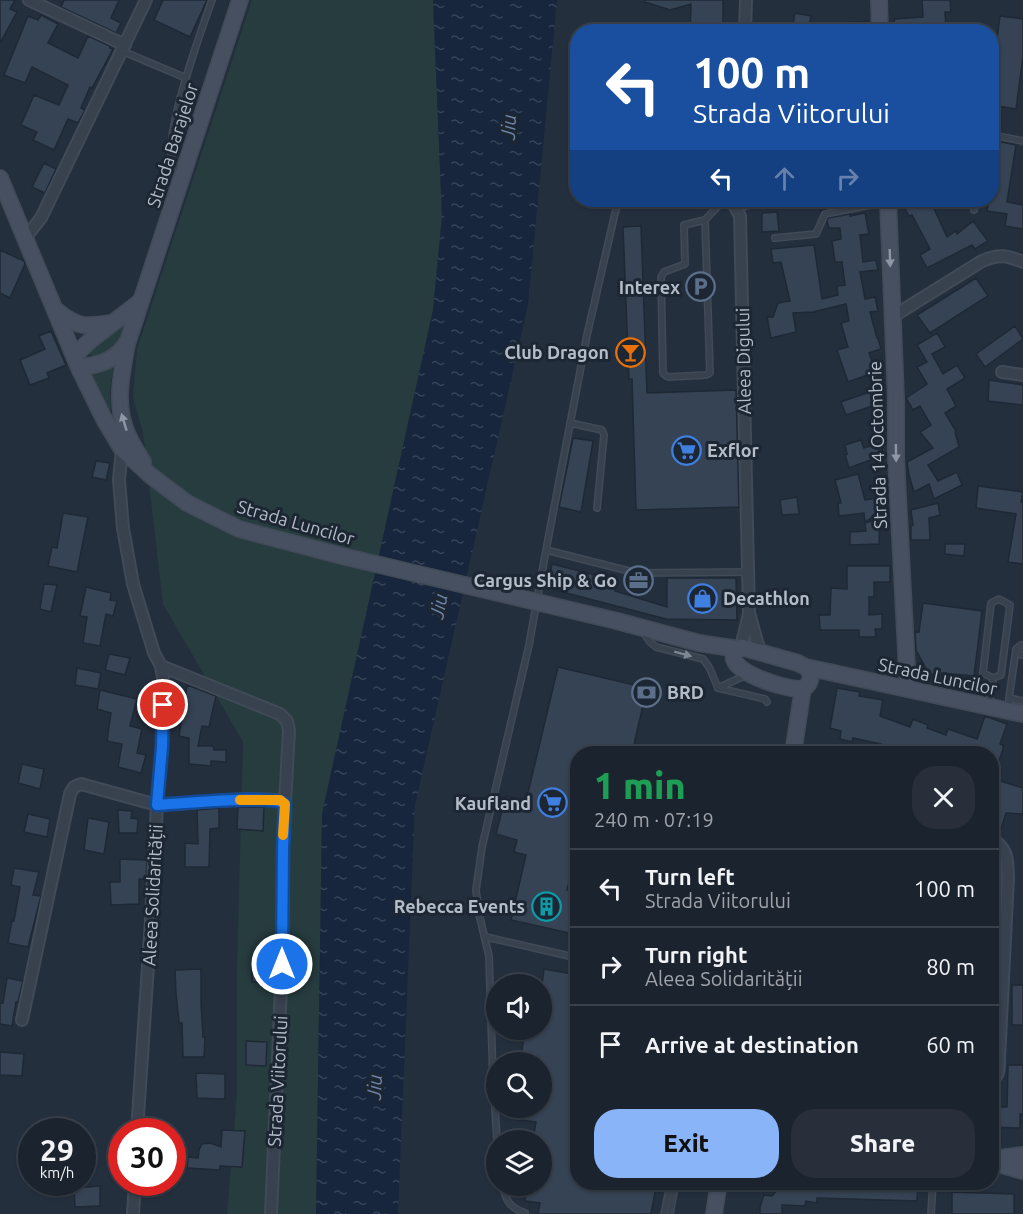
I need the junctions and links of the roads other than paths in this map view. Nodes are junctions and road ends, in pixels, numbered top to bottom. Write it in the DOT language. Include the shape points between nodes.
graph roads {
  1 [pos="29,0"];
  2 [pos="146,0"];
  3 [pos="212,0"];
  4 [pos="240,0"];
  5 [pos="746,0"];
  6 [pos="879,0"];
  7 [pos="50,5"];
  8 [pos="745,24"];
  9 [pos="880,24"];
  10 [pos="123,48"];
  11 [pos="186,78"];
  12 [pos="999,136"];
  13 [pos="1023,141"];
  14 [pos="184,170"];
  15 [pos="0,178"];
  16 [pos="617,207"];
  17 [pos="721,207"];
  18 [pos="734,207"];
  19 [pos="747,207"];
  20 [pos="856,207"];
  21 [pos="888,207"];
  22 [pos="974,207"];
  23 [pos="974,210"];
  24 [pos="740,216"];
  25 [pos="705,220"];
  26 [pos="26,237"];
  27 [pos="775,238"];
  28 [pos="1023,262"];
  29 [pos="140,302"];
  30 [pos="54,309"];
  31 [pos="892,317"];
  32 [pos="112,323"];
  33 [pos="128,341"];
  34 [pos="77,362"];
  35 [pos="1002,372"];
  36 [pos="1023,375"];
  37 [pos="570,423"];
  38 [pos="122,449"];
  39 [pos="150,475"];
  40 [pos="597,508"];
  41 [pos="546,550"];
  42 [pos="747,572"];
  43 [pos="749,613"];
  44 [pos="639,627"];
  45 [pos="699,643"];
  46 [pos="1023,645"];
  47 [pos="740,648"];
  48 [pos="1016,649"];
  49 [pos="760,652"];
  50 [pos="1023,655"];
  51 [pos="161,666"];
  52 [pos="742,670"];
  53 [pos="807,678"];
  54 [pos="993,678"];
  55 [pos="779,685"];
  56 [pos="718,688"];
  57 [pos="908,689"];
  58 [pos="1023,701"];
  59 [pos="767,702"];
  60 [pos="989,706"];
  61 [pos="1014,708"];
  62 [pos="799,719"];
  63 [pos="794,746"];
  64 [pos="285,804"];
  65 [pos="157,805"];
  66 [pos="999,844"];
  67 [pos="486,937"];
  68 [pos="570,956"];
  69 [pos="999,962"];
  70 [pos="1004,962"];
  71 [pos="22,1020"];
  72 [pos="999,1054"];
  73 [pos="138,1118"];
  74 [pos="496,1130"];
  75 [pos="1023,1155"];
  76 [pos="999,1160"];
  77 [pos="999,1163"];
  78 [pos="1023,1171"];
  79 [pos="718,1190"];
  80 [pos="723,1190"];
  81 [pos="932,1190"];
  82 [pos="134,1196"];
  83 [pos="506,1196"];
  84 [pos="715,1209"];
  85 [pos="525,1213"];
  86 [pos="133,1214"];
  87 [pos="271,1214"];
  88 [pos="664,1214"];
  89 [pos="670,1214"];
  90 [pos="930,1214"];
  1 -- 7 [label="street"];
  2 -- 10 [label="street"];
  3 -- 11 [label="lane"];
  4 -- 14 [label="main road, Strada Barajelor"];
  5 -- 8 [label="street"];
  6 -- 9 [label="main road"];
  7 -- 10 [label="street"];
  10 -- 11 [label="lane"];
  10 -- 26 [label="street" via="41,218"];
  11 -- 14 [label="lane" via="170,159"];
  12 -- 13 [label="lane"];
  14 -- 29 [label="main road, Strada Barajelor"];
  15 -- 26 [label="main road, Strada Luncilor"];
  16 -- 37 [label="lane"];
  17 -- 25 [label="lane"];
  18 -- 24 [label="street, Aleea Digului"];
  19 -- 24 [label="street"];
  20 -- 27 [label="lane" via="825,214 816,234"];
  21 -- 31 [label="main road, Strada 14 Octombrie, one-way"];
  22 -- 23 [label="lane"];
  24 -- 42 [label="street, Aleea Digului"];
  25 -- 25 [label="lane" via="684,225 685,264 664,272 661,278 663,373 669,377 710,373"];
  26 -- 30 [label="main road, Strada Luncilor"];
  28 -- 31 [label="street" via="1010,256 992,256"];
  29 -- 32 [label="main road"];
  29 -- 33 [label="main road, Strada Barajelor"];
  30 -- 32 [label="main road" via="78,324"];
  30 -- 34 [label="main road, Strada Luncilor"];
  31 -- 57 [label="main road, Strada 14 Octombrie, one-way"];
  32 -- 34 [label="main road"];
  33 -- 34 [label="main road, Strada Barajelor" via="122,351 103,363"];
  39 -- 33 [label="main road, one-way" via="125,427 120,407"];
  34 -- 38 [label="main road, Strada Luncilor"];
  35 -- 36 [label="street"];
  37 -- 40 [label="lane" via="602,430 604,435"];
  37 -- 41 [label="lane"];
  38 -- 39 [label="main road, Strada Luncilor"];
  38 -- 51 [label="street, Aleea Solidarității" via="119,480 133,584"];
  39 -- 44 [label="main road, Strada Luncilor, bridge" via="186,503 239,529"];
  41 -- 42 [label="lane" via="637,573"];
  41 -- 67 [label="lane" via="529,645 479,864 476,890"];
  42 -- 43 [label="street, Aleea Digului"];
  43 -- 47 [label="street, Aleea Digului"];
  43 -- 49 [label="street, Aleea Digului"];
  44 -- 45 [label="main road, Strada Luncilor"];
  44 -- 56 [label="lane, one-way" via="656,647 703,659"];
  45 -- 47 [label="main road, Strada Luncilor"];
  45 -- 52 [label="main road, Strada Luncilor"];
  46 -- 48 [label="lane"];
  47 -- 49 [label="main road, Strada Luncilor"];
  47 -- 52 [label="main road" via="734,656"];
  48 -- 50 [label="lane"];
  48 -- 61 [label="lane"];
  49 -- 53 [label="main road, Strada Luncilor" via="798,663"];
  51 -- 64 [label="street, Strada Viitorului" via="280,714 287,721"];
  51 -- 65 [label="street, Aleea Solidarității" via="164,684"];
  52 -- 55 [label="main road, Strada Luncilor"];
  52 -- 56 [label="lane"];
  53 -- 55 [label="main road, Strada Luncilor" via="791,688"];
  53 -- 57 [label="main road, Strada Luncilor" via="844,676"];
  53 -- 62 [label="main road"];
  54 -- 54 [label="lane" via="1000,675 1010,605 999,599 991,603 983,673"];
  54 -- 60 [label="lane"];
  55 -- 62 [label="main road" via="789,695"];
  56 -- 59 [label="lane"];
  57 -- 60 [label="main road, Strada Luncilor"];
  58 -- 61 [label="lane"];
  60 -- 61 [label="main road, Strada Luncilor"];
  62 -- 63 [label="main road"];
  64 -- 65 [label="street" via="280,800 247,799"];
  64 -- 87 [label="street, Strada Viitorului"];
  65 -- 71 [label="street" via="81,784 74,787"];
  65 -- 73 [label="street, Aleea Solidarității"];
  66 -- 70 [label="street" via="1007,859 1008,878"];
  67 -- 68 [label="lane"];
  67 -- 74 [label="lane"];
  69 -- 70 [label="lane"];
  70 -- 72 [label="street"];
  75 -- 76 [label="main road"];
  77 -- 78 [label="main road"];
  79 -- 84 [label="main road"];
  80 -- 84 [label="main road"];
  81 -- 90 [label="lane"];
  82 -- 86 [label="street"];
  83 -- 85 [label="lane" via="513,1208"];
  88 -- 89 [label="lane" via="672,1191"];
}
